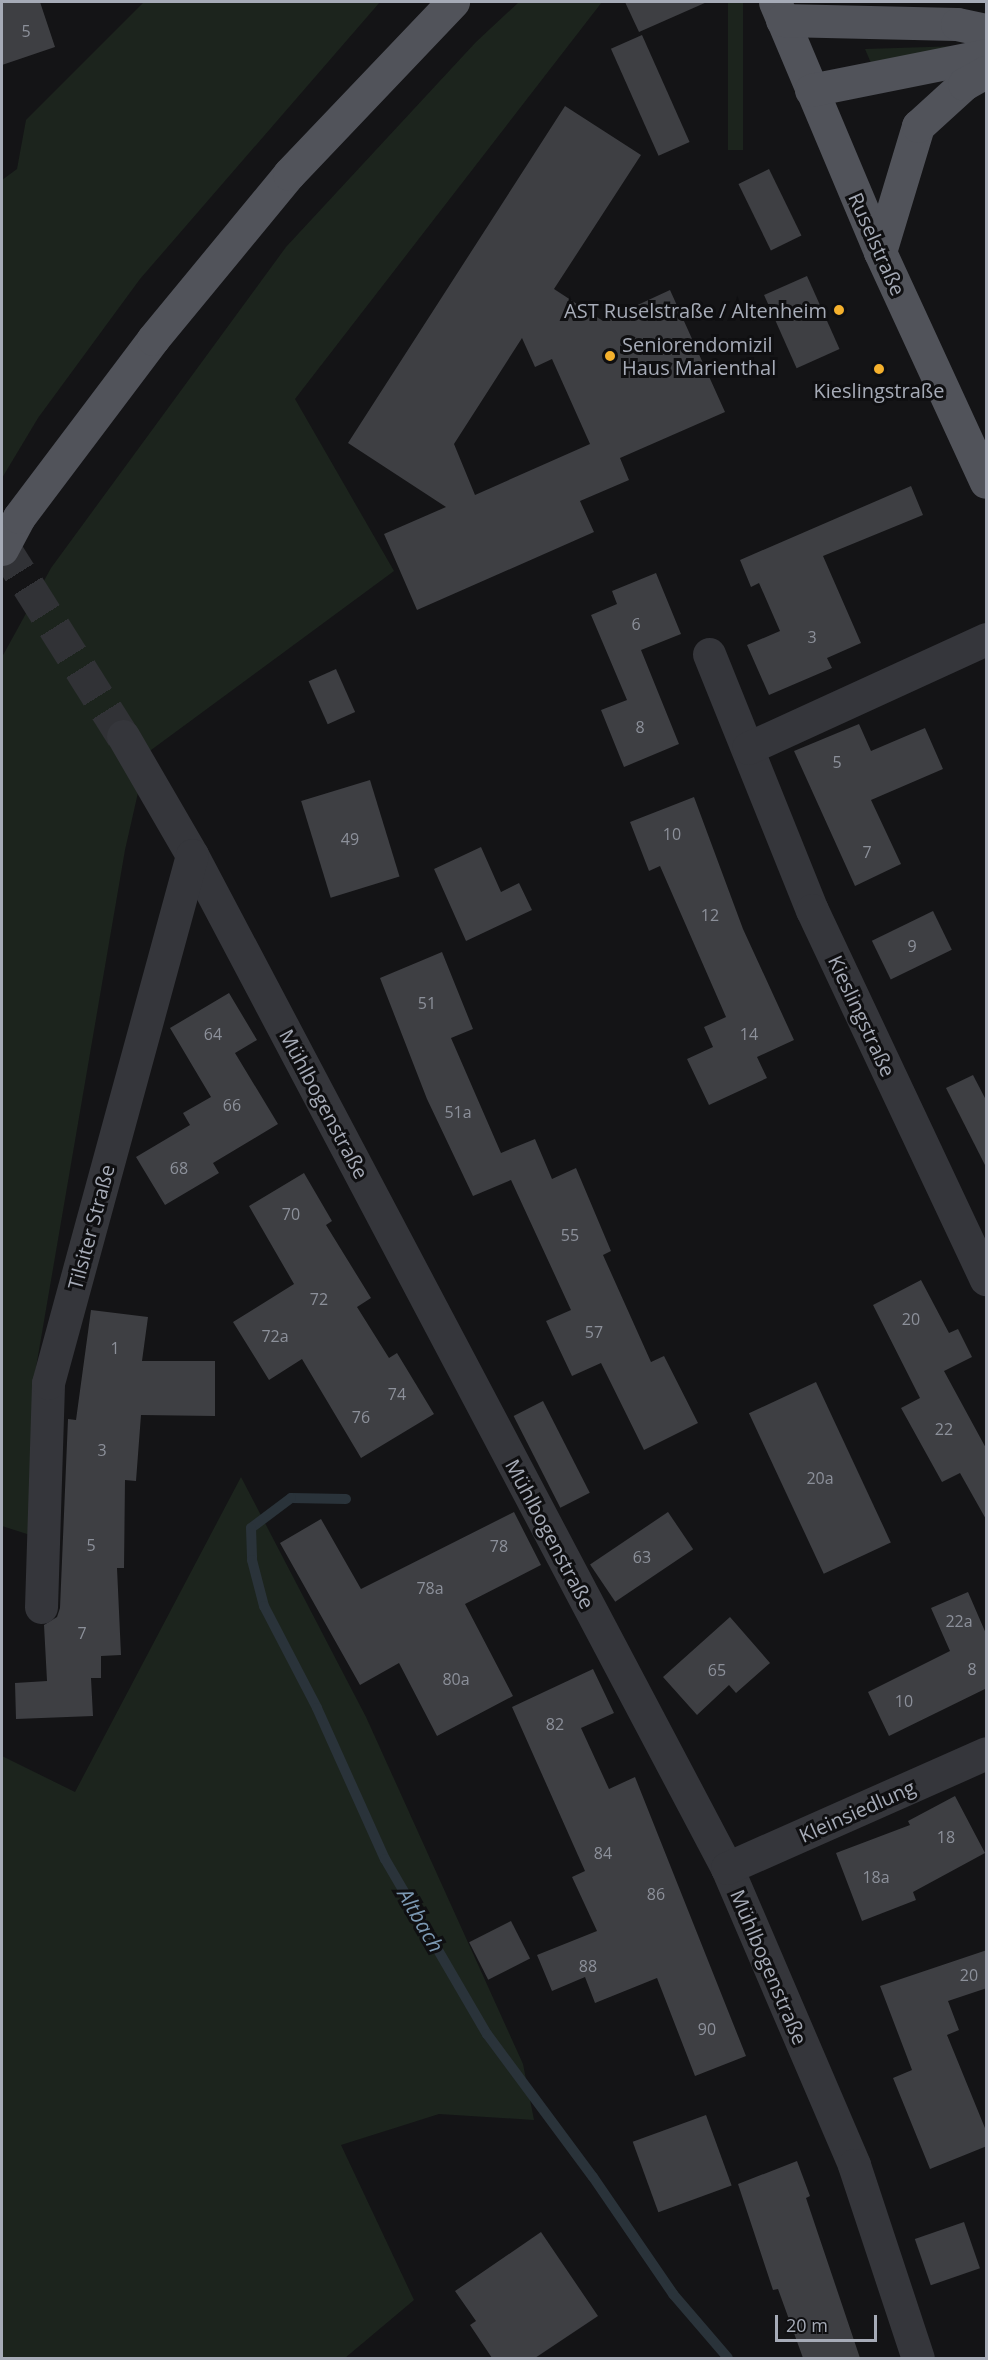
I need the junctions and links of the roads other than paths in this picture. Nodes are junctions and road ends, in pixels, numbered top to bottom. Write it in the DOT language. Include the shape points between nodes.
graph roads {
  1 [pos="453,2"];
  2 [pos="778,11"];
  3 [pos="987,30"];
  4 [pos="987,55"];
  5 [pos="987,72"];
  6 [pos="811,90"];
  7 [pos="880,252"];
  8 [pos="987,482"];
  9 [pos="2,549"];
  10 [pos="987,639"];
  11 [pos="709,654"];
  12 [pos="123,736"];
  13 [pos="748,748"];
  14 [pos="192,855"];
  15 [pos="987,1279"];
  16 [pos="41,1607"];
  17 [pos="987,1754"];
  18 [pos="727,1868"];
  19 [pos="918,2358"];
  1 -- 9 [label="main road" via="289,174 198,284 19,517"];
  2 -- 3 [label="main road" via="957,24"];
  2 -- 6 [label="main road, Ruselstraße"];
  4 -- 6 [label="main road"];
  5 -- 7 [label="main road" via="964,84 918,126"];
  6 -- 7 [label="main road, Ruselstraße"];
  7 -- 8 [label="main road, Ruselstraße"];
  10 -- 13 [label="street"];
  11 -- 13 [label="street, Kieslingstraße"];
  12 -- 14 [label="street, Mühlbogenstraße"];
  13 -- 15 [label="street, Kieslingstraße" via="812,910"];
  14 -- 16 [label="street, Tilsiter Straße" via="48,1383"];
  14 -- 18 [label="street, Mühlbogenstraße"];
  17 -- 18 [label="street, Kleinsiedlung"];
  18 -- 19 [label="street, Mühlbogenstraße" via="854,2165"];
}
